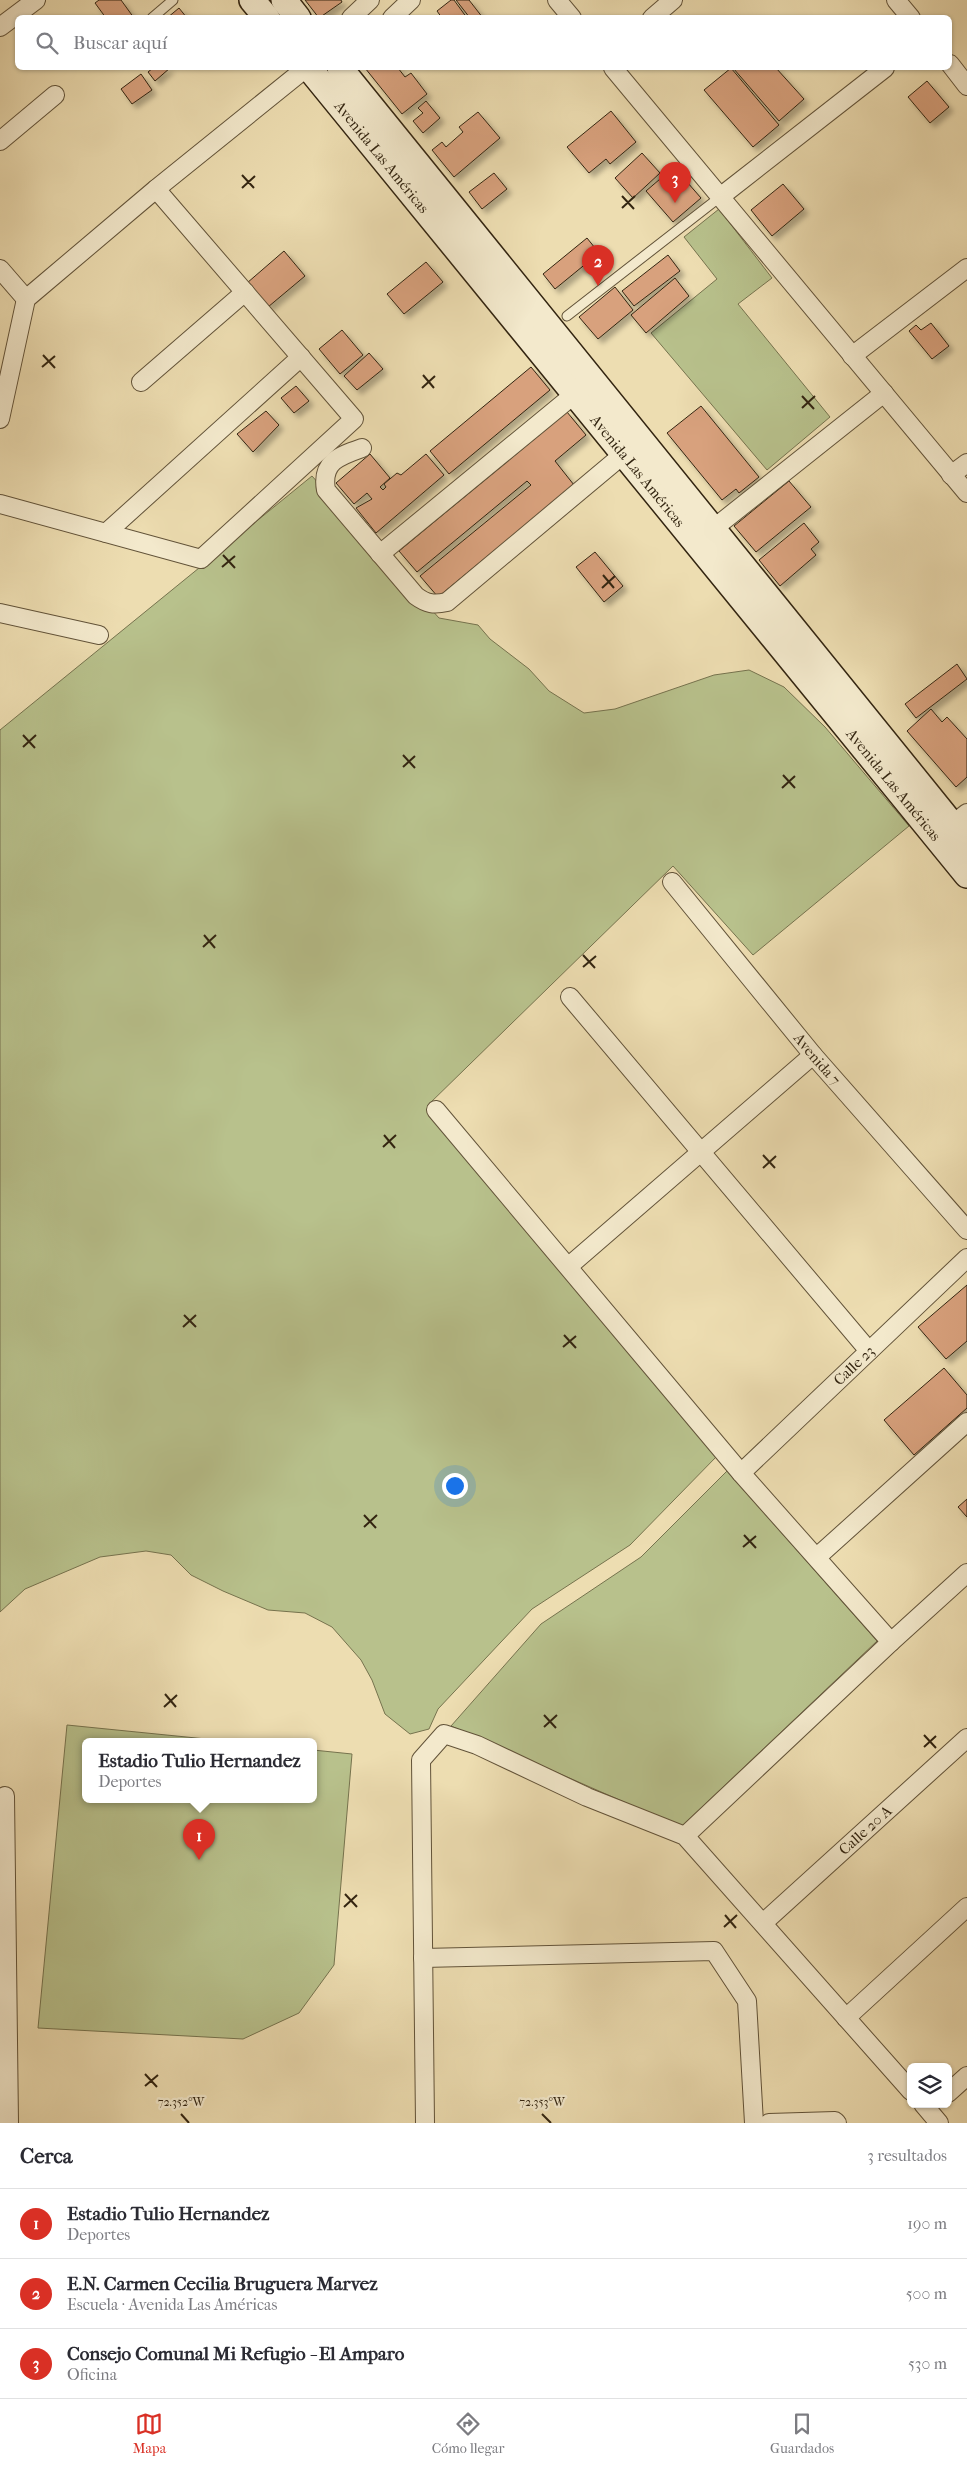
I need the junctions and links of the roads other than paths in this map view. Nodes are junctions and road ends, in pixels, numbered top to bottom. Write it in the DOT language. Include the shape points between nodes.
graph roads {
  1 [pos="36,0"];
  2 [pos="173,0"];
  3 [pos="252,0"];
  4 [pos="284,0"];
  5 [pos="370,0"];
  6 [pos="411,0"];
  7 [pos="557,0"];
  8 [pos="673,0"];
  9 [pos="896,0"];
  10 [pos="16,15"];
  11 [pos="156,15"];
  12 [pos="264,15"];
  13 [pos="296,15"];
  14 [pos="354,15"];
  15 [pos="395,15"];
  16 [pos="570,15"];
  17 [pos="656,15"];
  18 [pos="908,15"];
  19 [pos="15,16"];
  20 [pos="0,27"];
  21 [pos="952,67"];
  22 [pos="305,70"];
  23 [pos="309,70"];
  24 [pos="342,70"];
  25 [pos="615,70"];
  26 [pos="882,70"];
  27 [pos="967,86"];
  28 [pos="55,94"];
  29 [pos="0,141"];
  30 [pos="156,189"];
  31 [pos="720,198"];
  32 [pos="0,268"];
  33 [pos="967,268"];
  34 [pos="245,292"];
  35 [pos="26,299"];
  36 [pos="567,316"];
  37 [pos="852,356"];
  38 [pos="301,357"];
  39 [pos="141,382"];
  40 [pos="576,393"];
  41 [pos="884,393"];
  42 [pos="0,419"];
  43 [pos="362,448"];
  44 [pos="625,453"];
  45 [pos="967,463"];
  46 [pos="951,474"];
  47 [pos="967,493"];
  48 [pos="0,504"];
  49 [pos="713,529"];
  50 [pos="106,533"];
  51 [pos="380,554"];
  52 [pos="0,614"];
  53 [pos="99,635"];
  54 [pos="955,829"];
  55 [pos="967,875"];
  56 [pos="672,882"];
  57 [pos="570,997"];
  58 [pos="813,1055"];
  59 [pos="436,1110"];
  60 [pos="700,1153"];
  61 [pos="965,1224"];
  62 [pos="967,1258"];
  63 [pos="569,1266"];
  64 [pos="869,1351"];
  65 [pos="967,1422"];
  66 [pos="741,1473"];
  67 [pos="817,1557"];
  68 [pos="967,1573"];
  69 [pos="891,1642"];
  70 [pos="967,1738"];
  71 [pos="5,1796"];
  72 [pos="685,1836"];
  73 [pos="967,1907"];
  74 [pos="763,1923"];
  75 [pos="423,1958"];
  76 [pos="846,2018"];
  77 [pos="967,2076"];
  78 [pos="907,2087"];
  79 [pos="952,2089"];
  80 [pos="9,2123"];
  81 [pos="426,2123"];
  82 [pos="754,2123"];
  83 [pos="769,2123"];
  84 [pos="837,2123"];
  1 -- 10 [label="street"];
  2 -- 11 [label="lane"];
  3 -- 12 [label="main road"];
  4 -- 13 [label="main road"];
  5 -- 14 [label="street"];
  6 -- 15 [label="street"];
  7 -- 16 [label="street"];
  8 -- 17 [label="street"];
  9 -- 18 [label="street"];
  19 -- 20 [label="street"];
  21 -- 27 [label="street"];
  22 -- 30 [label="street"];
  23 -- 40 [label="main road, Avenida Las Américas"];
  24 -- 49 [label="main road, Avenida Las Américas"];
  25 -- 31 [label="street"];
  26 -- 31 [label="street"];
  28 -- 29 [label="street"];
  30 -- 34 [label="street"];
  30 -- 35 [label="street"];
  31 -- 36 [label="lane"];
  31 -- 37 [label="street"];
  32 -- 35 [label="street"];
  33 -- 37 [label="street"];
  34 -- 38 [label="street"];
  34 -- 39 [label="street"];
  35 -- 42 [label="street"];
  37 -- 41 [label="street"];
  38 -- 50 [label="street"];
  38 -- 50 [label="street" via="354,419 201,559"];
  40 -- 44 [label="main road, Avenida Las Américas"];
  40 -- 51 [label="street"];
  41 -- 46 [label="street"];
  41 -- 49 [label="street"];
  43 -- 51 [label="street" via="330,465 324,476 326,490"];
  44 -- 51 [label="street" via="447,602 427,604 416,596"];
  44 -- 54 [label="main road, Avenida Las Américas"];
  45 -- 46 [label="street"];
  46 -- 47 [label="street"];
  48 -- 50 [label="street"];
  49 -- 54 [label="main road, Avenida Las Américas"];
  52 -- 53 [label="street"];
  54 -- 55 [label="main road, Avenida Las Américas"];
  56 -- 58 [label="street, Avenida 7"];
  57 -- 60 [label="street"];
  58 -- 60 [label="street"];
  58 -- 61 [label="street, Avenida 7"];
  59 -- 63 [label="street"];
  60 -- 63 [label="street"];
  60 -- 64 [label="street"];
  62 -- 64 [label="street, Calle 23"];
  63 -- 66 [label="street"];
  64 -- 66 [label="street, Calle 23"];
  65 -- 67 [label="street"];
  66 -- 67 [label="street"];
  67 -- 69 [label="street"];
  68 -- 69 [label="street"];
  69 -- 72 [label="street"];
  70 -- 74 [label="street, Calle 20 A"];
  71 -- 80 [label="street"];
  72 -- 74 [label="street"];
  72 -- 75 [label="street" via="587,1797 477,1745 444,1734 421,1760"];
  73 -- 76 [label="street"];
  74 -- 76 [label="street"];
  75 -- 81 [label="street"];
  75 -- 82 [label="street" via="714,1951 747,2002"];
  76 -- 78 [label="street"];
  77 -- 79 [label="street"];
  83 -- 84 [label="street"];
}
